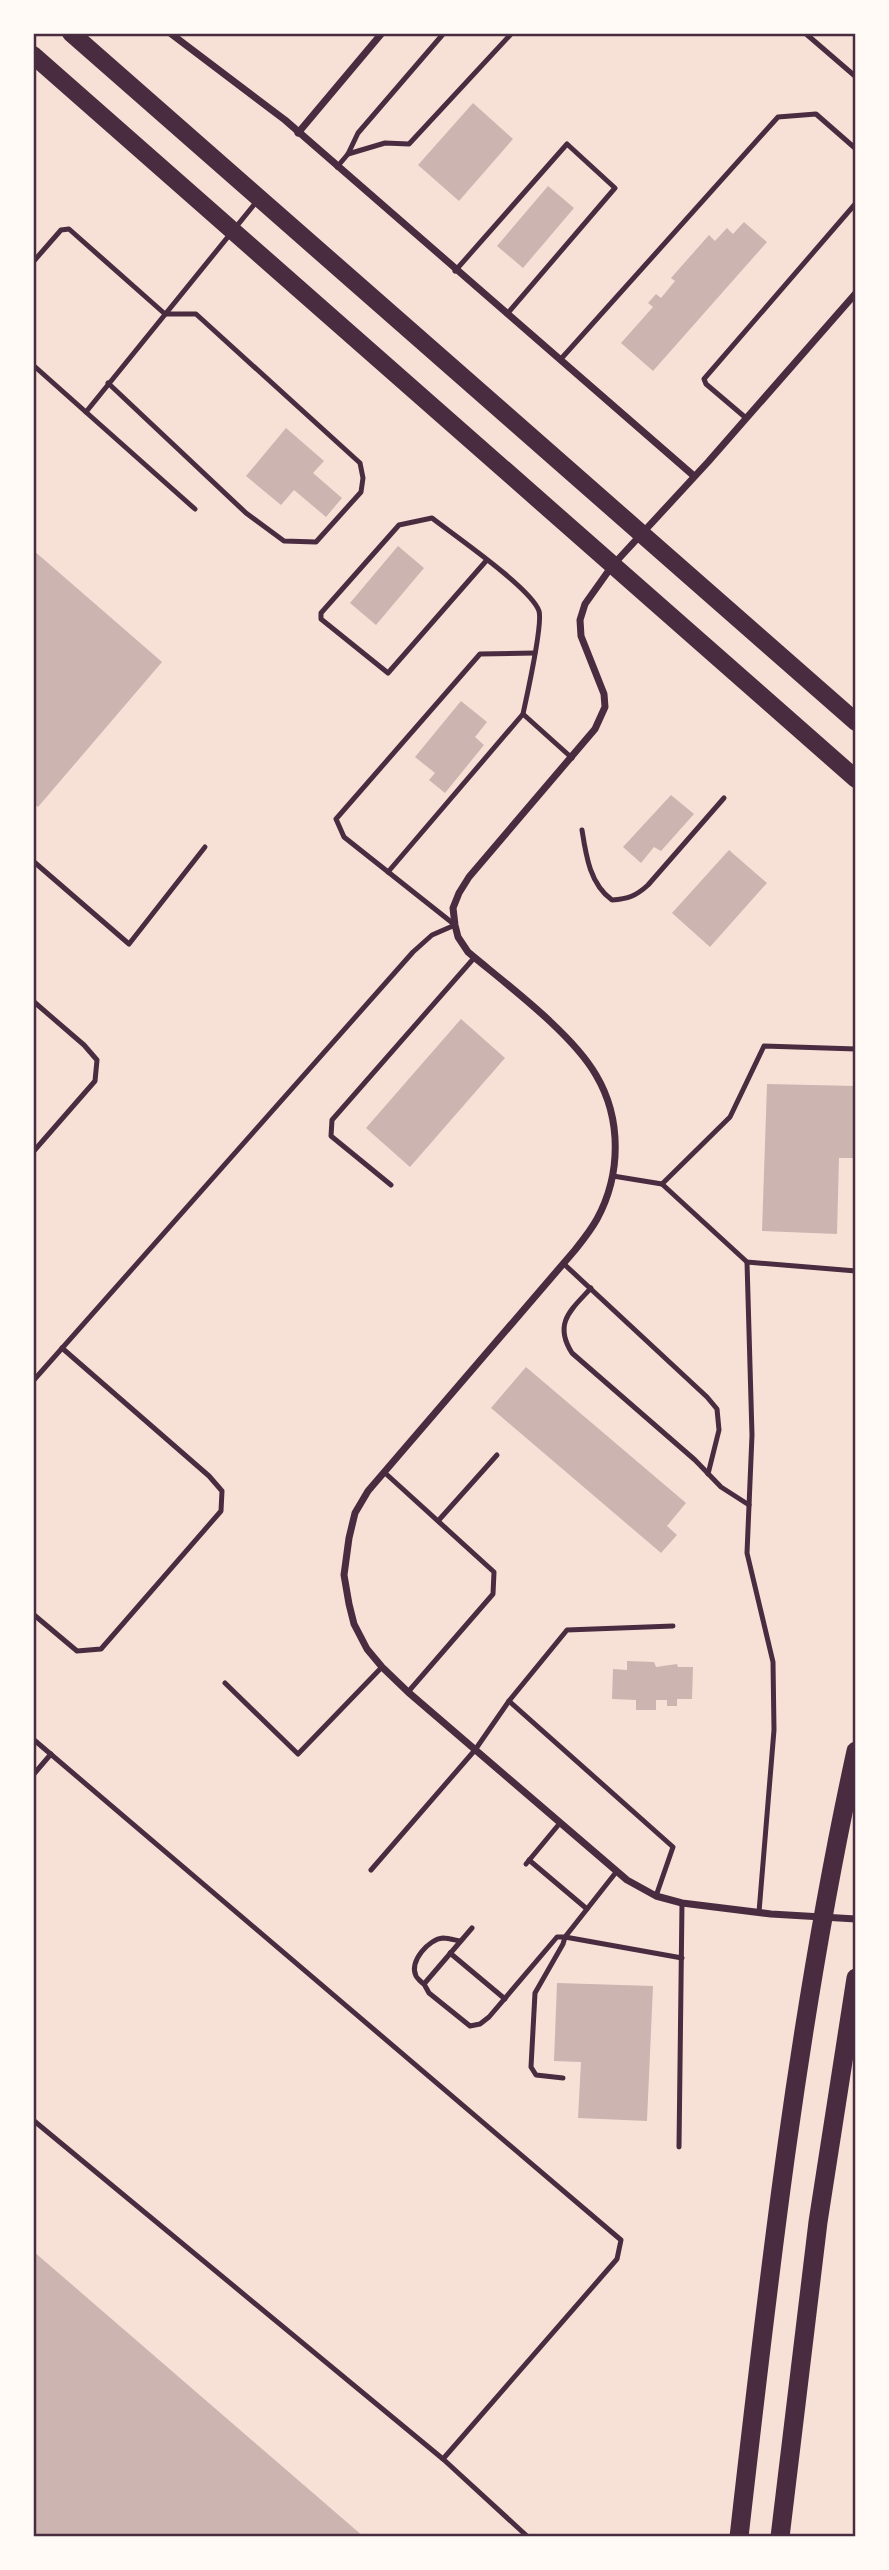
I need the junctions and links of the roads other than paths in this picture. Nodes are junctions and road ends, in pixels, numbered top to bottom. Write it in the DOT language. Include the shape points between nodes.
graph roads {
  1 [pos="71,33"];
  2 [pos="170,33"];
  3 [pos="382,33"];
  4 [pos="444,33"];
  5 [pos="512,33"];
  6 [pos="805,33"];
  7 [pos="33,55"];
  8 [pos="856,77"];
  9 [pos="298,132"];
  10 [pos="856,149"];
  11 [pos="348,154"];
  12 [pos="337,167"];
  13 [pos="259,199"];
  14 [pos="856,203"];
  15 [pos="233,230"];
  16 [pos="33,262"];
  17 [pos="455,271"];
  18 [pos="856,293"];
  19 [pos="165,314"];
  20 [pos="507,315"];
  21 [pos="560,360"];
  22 [pos="33,365"];
  23 [pos="108,383"];
  24 [pos="86,412"];
  25 [pos="746,418"];
  26 [pos="694,476"];
  27 [pos="195,509"];
  28 [pos="642,534"];
  29 [pos="486,561"];
  30 [pos="612,566"];
  31 [pos="535,653"];
  32 [pos="523,714"];
  33 [pos="856,722"];
  34 [pos="572,758"];
  35 [pos="856,779"];
  36 [pos="724,798"];
  37 [pos="582,830"];
  38 [pos="205,847"];
  39 [pos="33,861"];
  40 [pos="388,872"];
  41 [pos="455,925"];
  42 [pos="474,958"];
  43 [pos="33,1001"];
  44 [pos="856,1049"];
  45 [pos="33,1152"];
  46 [pos="613,1176"];
  47 [pos="662,1184"];
  48 [pos="391,1185"];
  49 [pos="747,1262"];
  50 [pos="564,1264"];
  51 [pos="856,1271"];
  52 [pos="591,1288"];
  53 [pos="62,1348"];
  54 [pos="33,1381"];
  55 [pos="497,1455"];
  56 [pos="384,1472"];
  57 [pos="708,1474"];
  58 [pos="749,1505"];
  59 [pos="438,1521"];
  60 [pos="33,1614"];
  61 [pos="673,1626"];
  62 [pos="382,1667"];
  63 [pos="225,1683"];
  64 [pos="408,1692"];
  65 [pos="509,1701"];
  66 [pos="33,1739"];
  67 [pos="475,1750"];
  68 [pos="856,1751"];
  69 [pos="51,1754"];
  70 [pos="33,1775"];
  71 [pos="560,1823"];
  72 [pos="371,1870"];
  73 [pos="617,1871"];
  74 [pos="656,1896"];
  75 [pos="682,1903"];
  76 [pos="587,1909"];
  77 [pos="760,1912"];
  78 [pos="822,1917"];
  79 [pos="856,1919"];
  80 [pos="472,1928"];
  81 [pos="565,1937"];
  82 [pos="460,1941"];
  83 [pos="450,1953"];
  84 [pos="682,1958"];
  85 [pos="856,1978"];
  86 [pos="424,1984"];
  87 [pos="505,1999"];
  88 [pos="563,2078"];
  89 [pos="33,2120"];
  90 [pos="679,2147"];
  91 [pos="443,2459"];
  92 [pos="528,2537"];
  93 [pos="739,2537"];
  94 [pos="780,2537"];
  1 -- 13 [label="main road"];
  2 -- 9 [label="street"];
  3 -- 9 [label="street"];
  4 -- 11 [label="lane" via="358,133"];
  5 -- 11 [label="lane" via="409,144 385,143"];
  6 -- 8 [label="lane"];
  7 -- 15 [label="main road"];
  9 -- 12 [label="street"];
  10 -- 21 [label="lane" via="816,114 778,117"];
  11 -- 12 [label="lane"];
  12 -- 17 [label="street"];
  13 -- 15 [label="lane"];
  13 -- 28 [label="main road"];
  14 -- 25 [label="lane" via="704,379"];
  15 -- 19 [label="lane"];
  15 -- 30 [label="main road"];
  16 -- 19 [label="lane" via="61,230 69,229"];
  17 -- 20 [label="street"];
  17 -- 20 [label="lane" via="567,144 615,188"];
  18 -- 25 [label="street"];
  19 -- 23 [label="lane"];
  19 -- 23 [label="lane" via="196,314 360,463 361,492 316,542 285,541 246,513"];
  20 -- 21 [label="street"];
  21 -- 26 [label="street"];
  22 -- 24 [label="lane"];
  23 -- 24 [label="lane"];
  24 -- 27 [label="lane"];
  25 -- 26 [label="street"];
  26 -- 28 [label="street"];
  28 -- 30 [label="street"];
  28 -- 33 [label="main road"];
  29 -- 29 [label="lane" via="432,518 399,525 321,613 321,619 388,673"];
  29 -- 31 [label="lane" via="529,594 540,613"];
  30 -- 34 [label="street" via="585,604 580,621 605,707 595,729"];
  30 -- 35 [label="main road"];
  31 -- 32 [label="lane"];
  31 -- 40 [label="lane" via="480,654 336,819 344,837"];
  32 -- 34 [label="lane"];
  32 -- 40 [label="lane"];
  34 -- 41 [label="street" via="470,877 453,908"];
  36 -- 37 [label="lane" via="648,885 625,900 611,900 600,887 587,860"];
  38 -- 39 [label="lane" via="129,944"];
  40 -- 41 [label="lane"];
  41 -- 42 [label="street" via="457,937"];
  41 -- 53 [label="lane" via="432,935 413,952"];
  42 -- 46 [label="street" via="571,1043 596,1074 610,1107"];
  42 -- 48 [label="lane" via="332,1120 331,1136"];
  43 -- 45 [label="lane" via="97,1060 95,1081"];
  44 -- 47 [label="lane" via="764,1046 730,1117"];
  46 -- 47 [label="lane"];
  46 -- 50 [label="street" via="597,1221"];
  47 -- 49 [label="lane"];
  49 -- 51 [label="lane"];
  49 -- 58 [label="lane"];
  50 -- 52 [label="lane"];
  50 -- 56 [label="street"];
  52 -- 57 [label="lane" via="717,1409 719,1430"];
  52 -- 57 [label="lane" via="567,1314 565,1342"];
  53 -- 54 [label="lane"];
  53 -- 60 [label="lane" via="209,1476 222,1491 221,1511 101,1649 77,1651"];
  55 -- 59 [label="lane"];
  56 -- 59 [label="lane"];
  56 -- 62 [label="street" via="355,1513 344,1575 355,1624"];
  57 -- 58 [label="lane"];
  58 -- 77 [label="lane" via="747,1553 773,1662 774,1730"];
  59 -- 64 [label="lane" via="494,1572 493,1594"];
  61 -- 65 [label="lane" via="567,1630"];
  62 -- 63 [label="lane" via="298,1754"];
  62 -- 64 [label="street"];
  64 -- 67 [label="street"];
  65 -- 67 [label="lane"];
  65 -- 74 [label="lane" via="673,1847"];
  66 -- 69 [label="lane"];
  67 -- 71 [label="street"];
  67 -- 72 [label="lane"];
  68 -- 78 [label="highway"];
  69 -- 70 [label="lane"];
  69 -- 91 [label="lane" via="621,2240 617,2259"];
  71 -- 73 [label="street"];
  71 -- 76 [label="lane" via="527,1862"];
  73 -- 74 [label="street"];
  73 -- 76 [label="lane"];
  74 -- 75 [label="street"];
  75 -- 77 [label="street"];
  75 -- 84 [label="lane"];
  76 -- 81 [label="lane"];
  77 -- 78 [label="street"];
  78 -- 79 [label="street"];
  78 -- 93 [label="highway" via="778,2198"];
  80 -- 82 [label="lane"];
  81 -- 84 [label="lane"];
  81 -- 87 [label="lane" via="557,1937"];
  81 -- 88 [label="lane" via="535,1993 531,2067 536,2075"];
  82 -- 83 [label="lane"];
  82 -- 86 [label="lane" via="443,1938 420,1954 414,1967"];
  83 -- 86 [label="lane"];
  83 -- 87 [label="lane"];
  84 -- 90 [label="lane"];
  85 -- 94 [label="highway" via="818,2222"];
  86 -- 87 [label="lane" via="470,2026 480,2024"];
  89 -- 91 [label="lane"];
  91 -- 92 [label="lane"];
}
